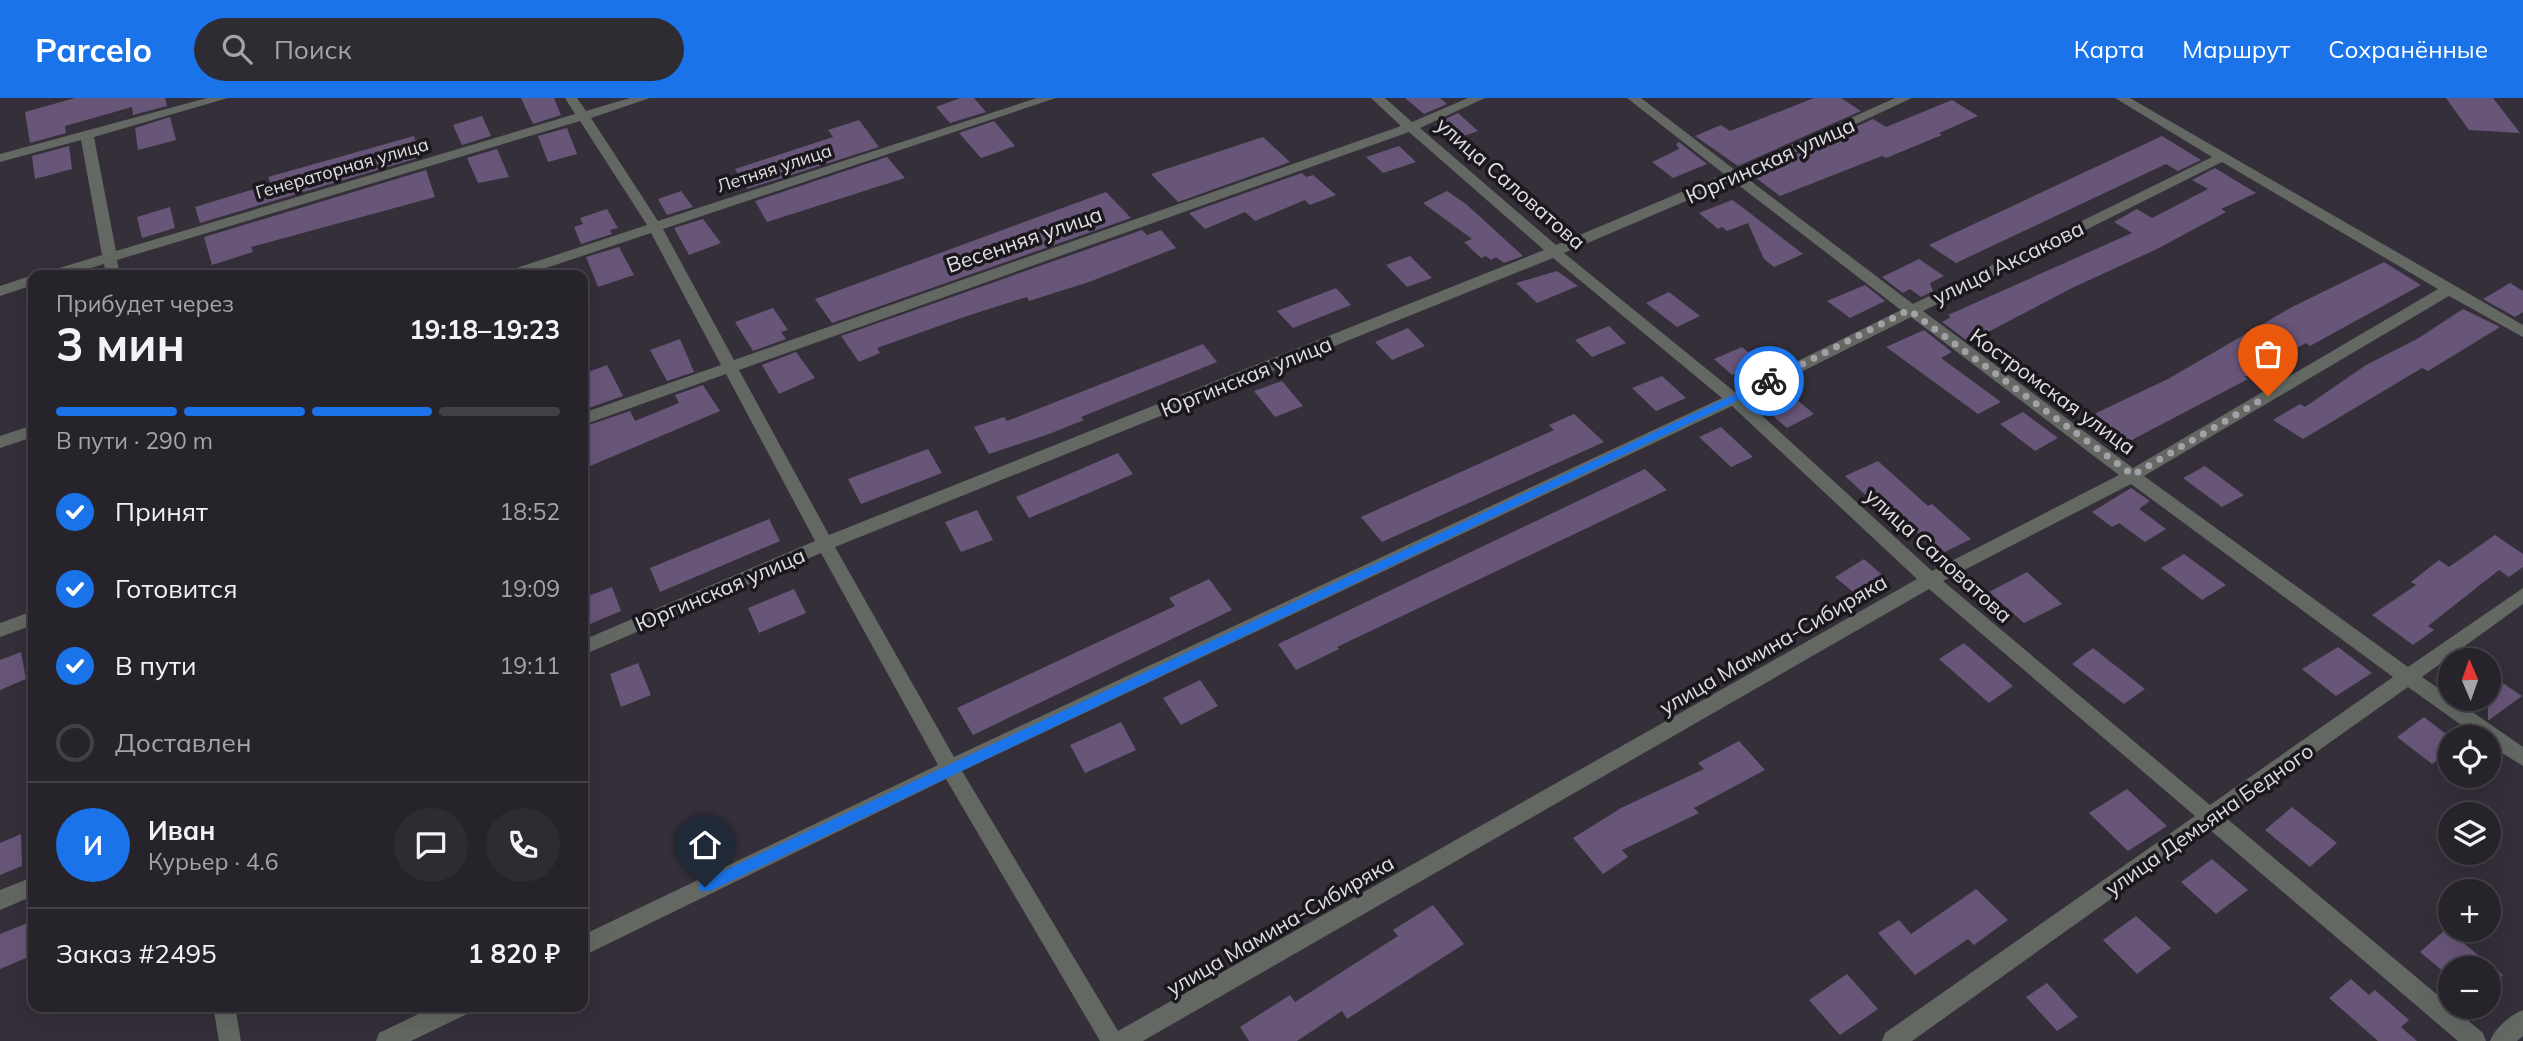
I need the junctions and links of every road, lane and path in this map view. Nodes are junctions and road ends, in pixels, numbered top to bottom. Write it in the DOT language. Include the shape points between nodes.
graph roads {
  1 [pos="222,98"];
  2 [pos="571,98"];
  3 [pos="645,98"];
  4 [pos="1050,98"];
  5 [pos="1377,98"];
  6 [pos="1479,98"];
  7 [pos="1633,98"];
  8 [pos="1906,98"];
  9 [pos="2121,98"];
  10 [pos="581,117"];
  11 [pos="1411,127"];
  12 [pos="87,135"];
  13 [pos="0,158"];
  14 [pos="2220,158"];
  15 [pos="1736,177"];
  16 [pos="654,227"];
  17 [pos="1556,253"];
  18 [pos="109,257"];
  19 [pos="67,270"];
  20 [pos="112,270"];
  21 [pos="524,270"];
  22 [pos="28,282"];
  23 [pos="2448,290"];
  24 [pos="0,291"];
  25 [pos="1909,310"];
  26 [pos="2523,332"];
  27 [pos="729,366"];
  28 [pos="1734,399"];
  29 [pos="588,417"];
  30 [pos="28,433"];
  31 [pos="0,442"];
  32 [pos="2133,475"];
  33 [pos="825,544"];
  34 [pos="1930,580"];
  35 [pos="2523,596"];
  36 [pos="28,620"];
  37 [pos="0,631"];
  38 [pos="588,646"];
  39 [pos="2408,678"];
  40 [pos="2523,758"];
  41 [pos="950,768"];
  42 [pos="2211,818"];
  43 [pos="28,888"];
  44 [pos="0,900"];
  45 [pos="588,944"];
  46 [pos="225,1012"];
  47 [pos="447,1012"];
  48 [pos="2523,1021"];
  49 [pos="230,1041"];
  50 [pos="387,1041"];
  51 [pos="1112,1041"];
  52 [pos="1122,1041"];
  53 [pos="1893,1041"];
  54 [pos="2475,1041"];
  55 [pos="2501,1041"];
  1 -- 12 [label="street"];
  2 -- 10 [label="street"];
  3 -- 10 [label="street, Генераторная улица"];
  4 -- 16 [label="street, Летняя улица"];
  5 -- 11 [label="street, улица Саловатова"];
  6 -- 11 [label="street, Весенняя улица"];
  7 -- 15 [label="street, Костромская улица"];
  8 -- 15 [label="street, Юргинская улица"];
  9 -- 14 [label="street"];
  10 -- 16 [label="street"];
  10 -- 18 [label="street, Генераторная улица"];
  11 -- 17 [label="street, улица Саловатова"];
  11 -- 27 [label="street, Весенняя улица"];
  12 -- 13 [label="street"];
  12 -- 18 [label="street"];
  14 -- 23 [label="street"];
  14 -- 25 [label="street, улица Аксакова"];
  15 -- 17 [label="street, Юргинская улица"];
  15 -- 25 [label="street, Костромская улица"];
  16 -- 21 [label="street, Летняя улица"];
  16 -- 27 [label="street"];
  17 -- 28 [label="street, улица Саловатова"];
  17 -- 33 [label="street, Юргинская улица"];
  18 -- 19 [label="street, Генераторная улица"];
  18 -- 20 [label="street"];
  22 -- 24 [label="street"];
  23 -- 26 [label="street"];
  23 -- 32 [label="street, улица Мамина-Сибиряка"];
  25 -- 28 [label="street, улица Аксакова"];
  25 -- 32 [label="street, Костромская улица"];
  27 -- 29 [label="street, Весенняя улица"];
  27 -- 33 [label="street"];
  28 -- 34 [label="street, улица Саловатова"];
  28 -- 41 [label="street, улица Аксакова"];
  30 -- 31 [label="street"];
  32 -- 34 [label="street, улица Мамина-Сибиряка"];
  32 -- 39 [label="street, Костромская улица"];
  33 -- 38 [label="street, Юргинская улица"];
  33 -- 41 [label="street"];
  34 -- 42 [label="street, улица Саловатова"];
  34 -- 52 [label="street, улица Мамина-Сибиряка"];
  35 -- 39 [label="street, улица Демьяна Бедного"];
  36 -- 37 [label="street"];
  39 -- 40 [label="street, Костромская улица"];
  39 -- 42 [label="street, улица Демьяна Бедного"];
  41 -- 45 [label="street, улица Аксакова"];
  41 -- 51 [label="street"];
  42 -- 53 [label="street, улица Демьяна Бедного"];
  42 -- 54 [label="street, улица Саловатова"];
  43 -- 44 [label="street"];
  46 -- 49 [label="street"];
  47 -- 50 [label="street"];
  48 -- 55 [label="street"];
}
